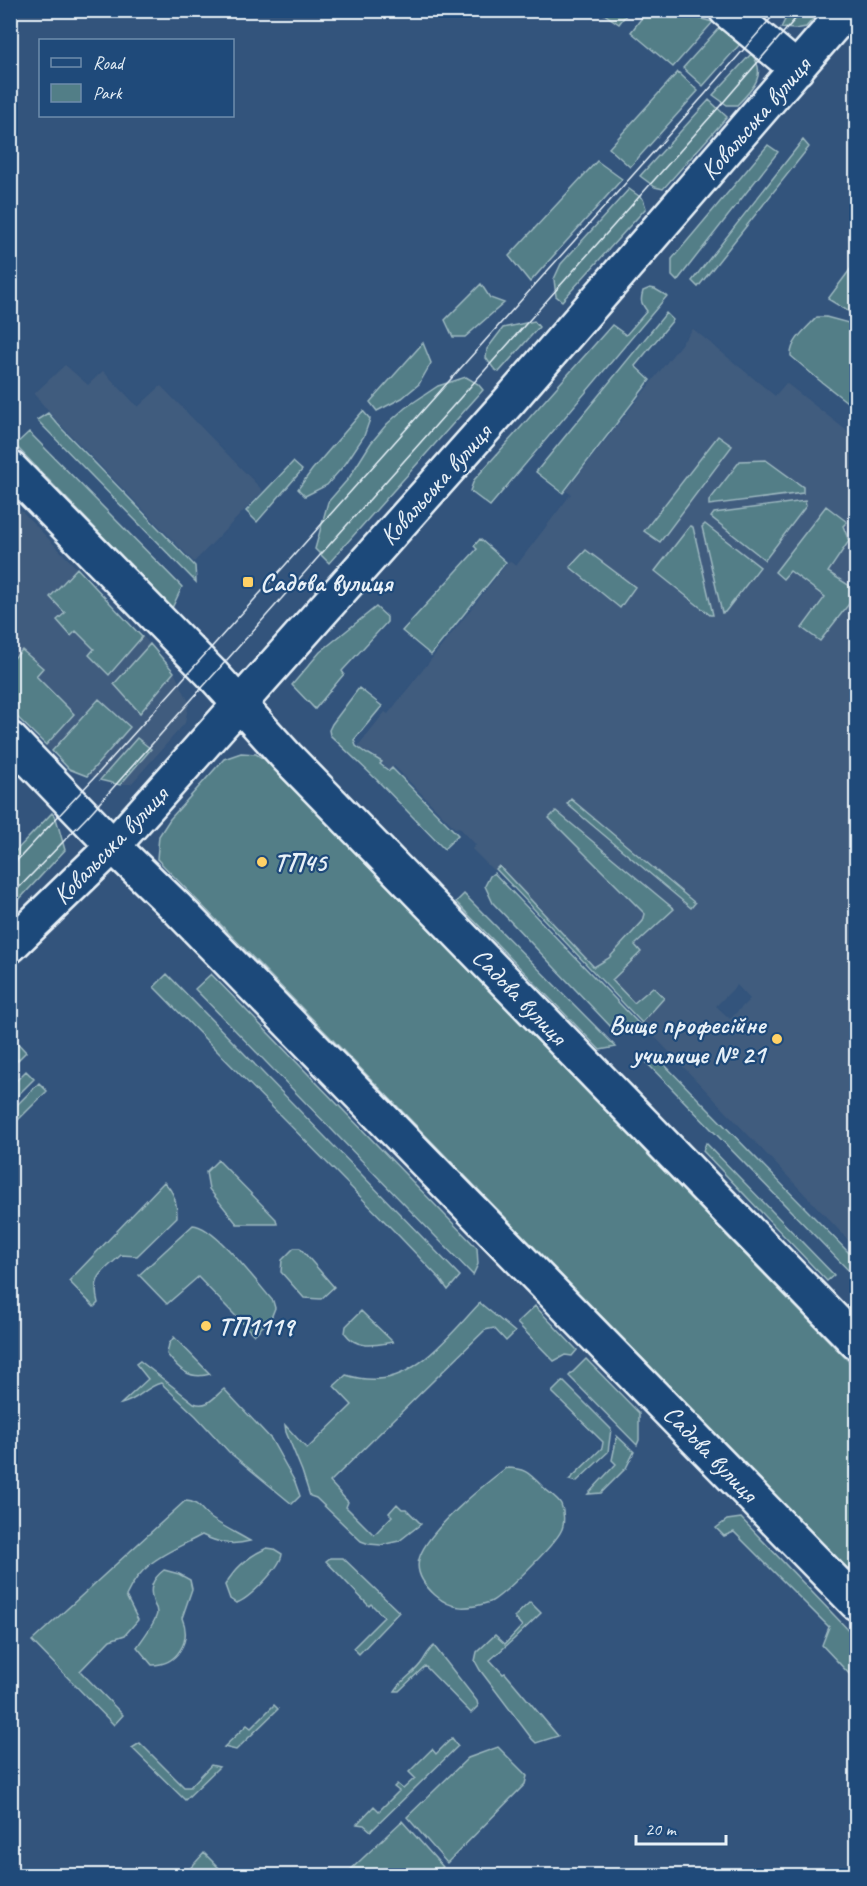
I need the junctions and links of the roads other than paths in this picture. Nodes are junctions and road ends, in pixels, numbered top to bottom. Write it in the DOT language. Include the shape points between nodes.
graph roads {
  1 [pos="726,10"];
  2 [pos="847,10"];
  3 [pos="797,69"];
  4 [pos="10,468"];
  5 [pos="239,704"];
  6 [pos="10,739"];
  7 [pos="113,846"];
  8 [pos="10,946"];
  9 [pos="856,1341"];
  10 [pos="856,1603"];
  1 -- 3 [label="street"];
  2 -- 3 [label="street, Ковальська вулиця"];
  3 -- 5 [label="street, Ковальська вулиця"];
  4 -- 5 [label="street, Садова вулиця"];
  5 -- 7 [label="street, Ковальська вулиця"];
  5 -- 9 [label="street, Садова вулиця"];
  6 -- 7 [label="street, Садова вулиця"];
  7 -- 8 [label="street, Ковальська вулиця"];
  7 -- 10 [label="street, Садова вулиця"];
}
